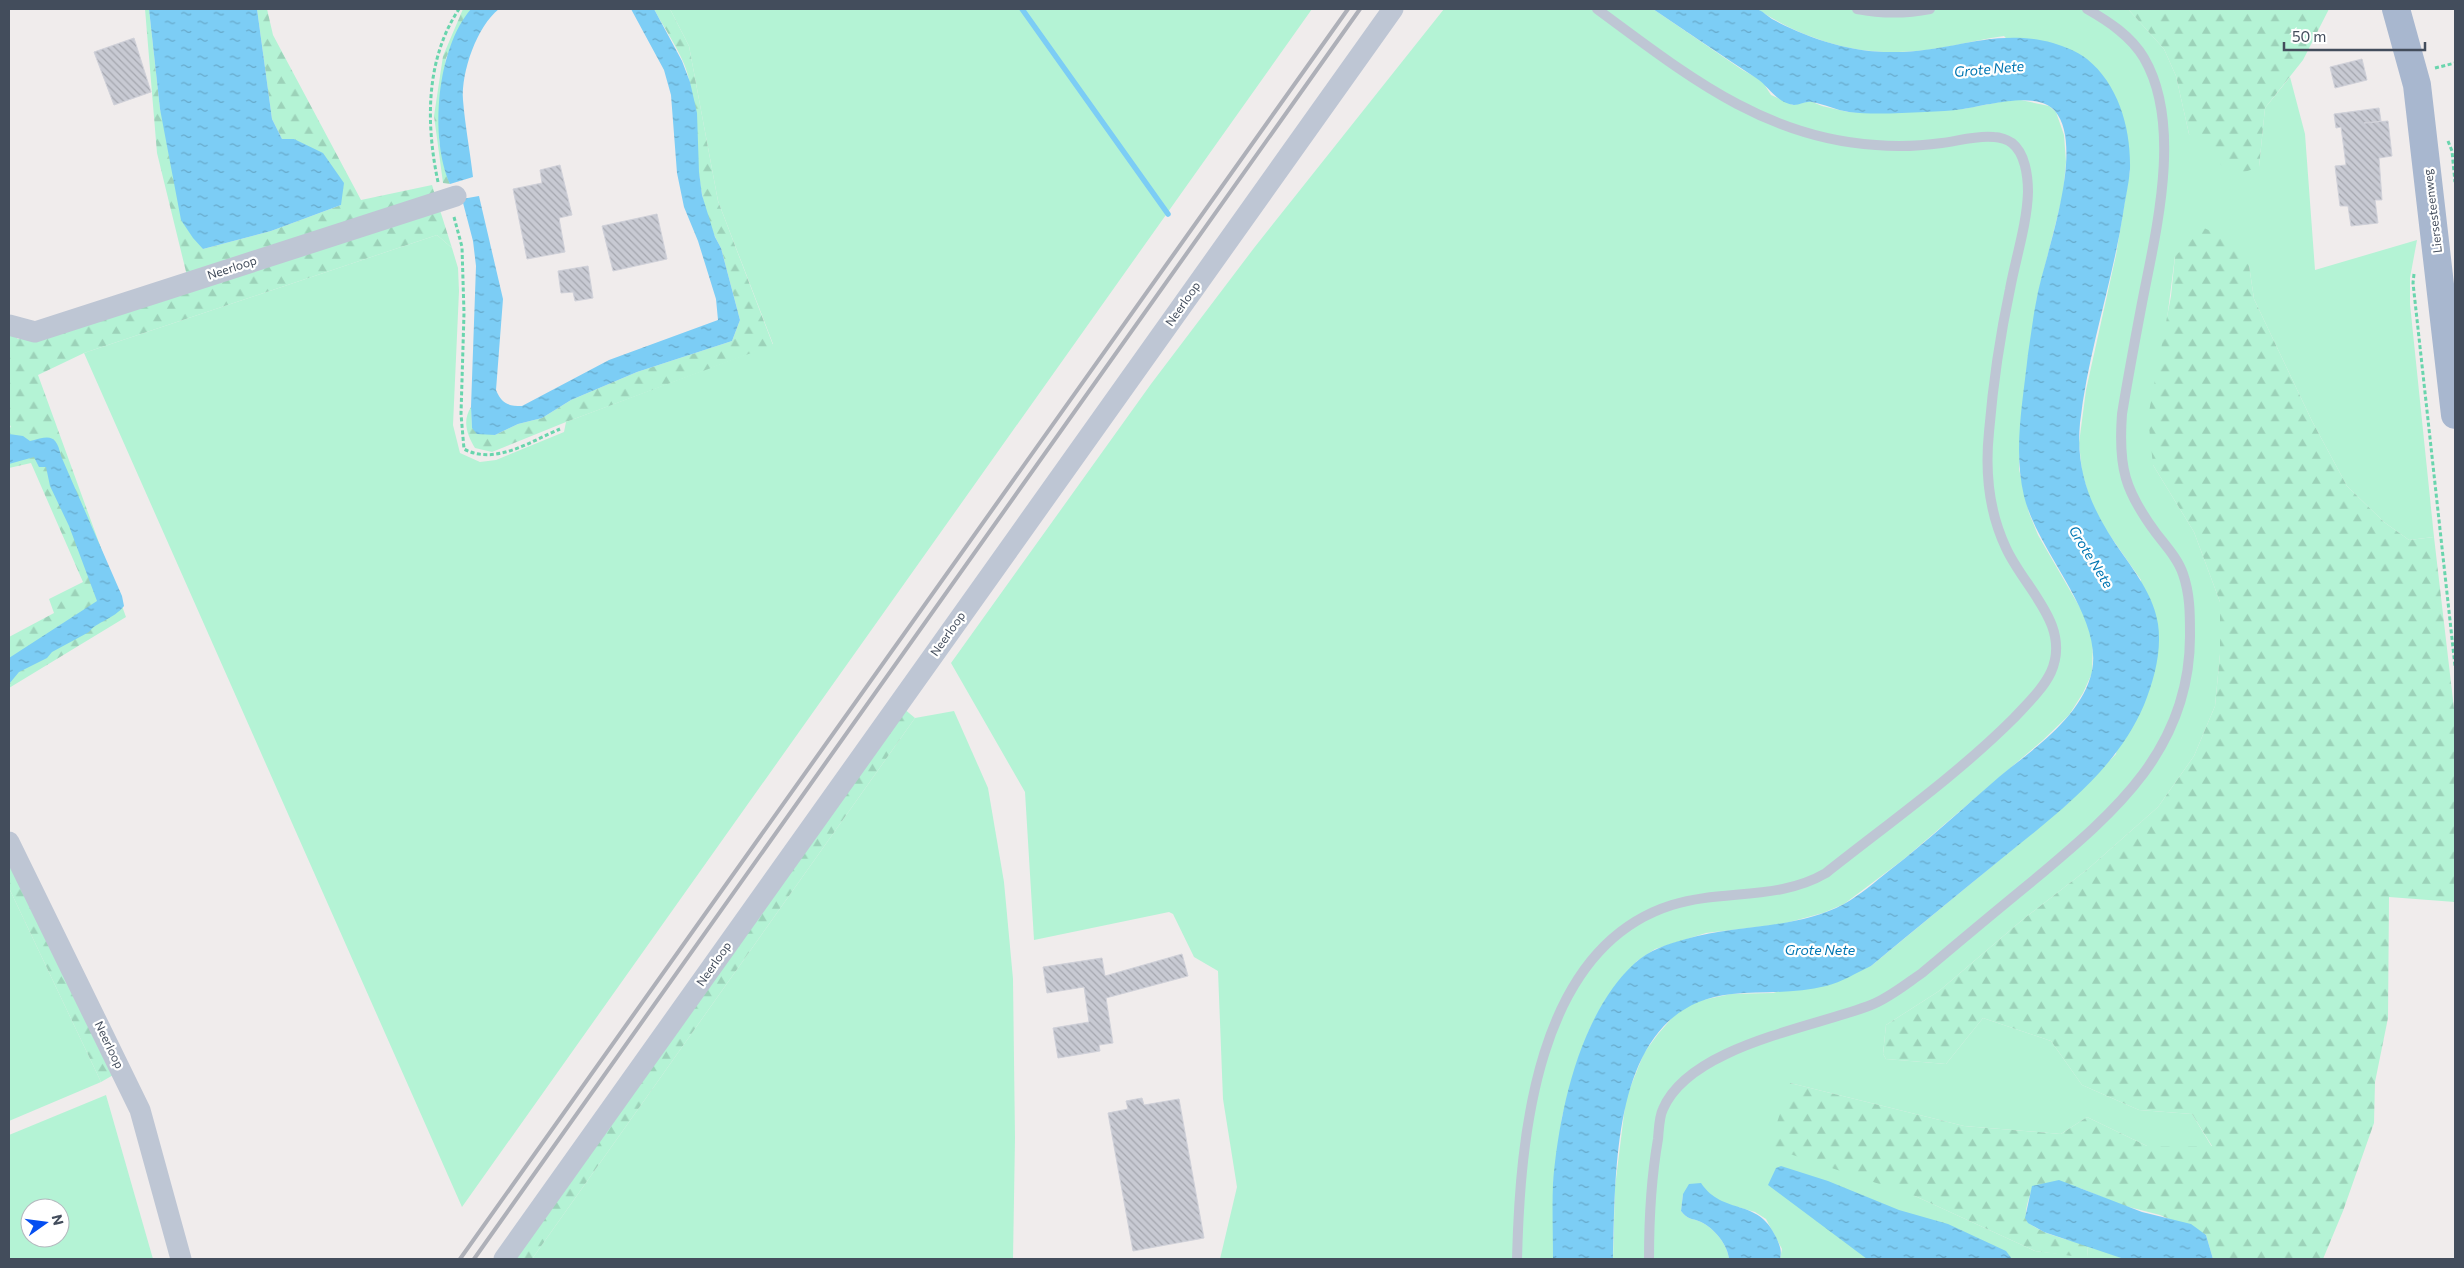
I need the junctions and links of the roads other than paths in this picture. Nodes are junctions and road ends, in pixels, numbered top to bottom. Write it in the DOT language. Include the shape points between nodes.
graph roads {
  1 [pos="1393,9"];
  2 [pos="1597,9"];
  3 [pos="1858,9"];
  4 [pos="1930,9"];
  5 [pos="2087,9"];
  6 [pos="2396,9"];
  7 [pos="449,198"];
  8 [pos="9,325"];
  9 [pos="2455,415"];
  10 [pos="9,842"];
  11 [pos="181,1259"];
  12 [pos="504,1259"];
  13 [pos="1517,1259"];
  14 [pos="1649,1259"];
  1 -- 12 [label="street, Neerloop"];
  2 -- 13 [label="lane" via="1687,74 1745,110 1782,126 1814,136 1875,145 1937,144 1994,137 2010,141 2020,151 2028,190 1998,352 1987,464 1993,508 2006,549 2045,611 2058,644 2049,675 1996,736 1826,873 1812,881 1777,891 1723,895 1672,904 1636,920 1595,956 1553,1027 1539,1067 1523,1158"];
  3 -- 4 [label="lane" via="1889,14"];
  5 -- 14 [label="lane" via="2127,36 2143,58 2154,82 2162,119 2164,156 2160,205 2122,414 2120,442 2128,489 2183,572 2188,592 2190,644 2187,682 2179,713 2162,746 2122,802 2076,845 1908,983 1872,1004 1772,1036 1700,1067 1680,1084 1662,1109 1650,1201"];
  6 -- 9 [label="main road, Liersesteenweg" via="2417,85"];
  7 -- 8 [label="street, Neerloop" via="35,332"];
  10 -- 11 [label="street, Neerloop" via="140,1110"];
}
